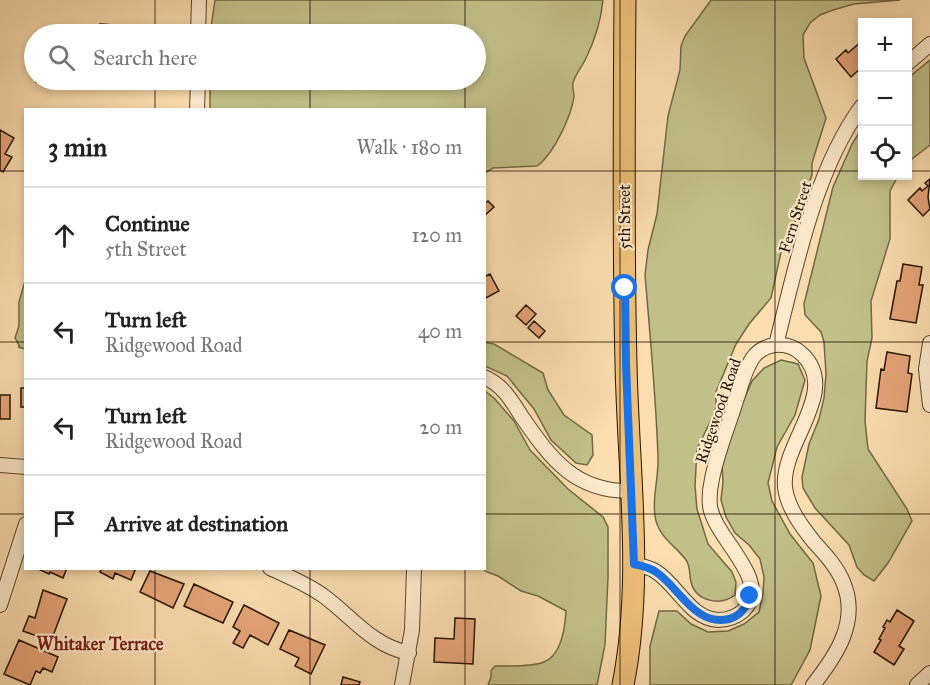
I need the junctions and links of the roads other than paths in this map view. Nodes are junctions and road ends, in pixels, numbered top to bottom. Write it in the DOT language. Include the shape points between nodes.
graph roads {
  1 [pos="199,0"];
  2 [pos="625,0"];
  3 [pos="198,24"];
  4 [pos="930,44"];
  5 [pos="912,60"];
  6 [pos="198,90"];
  7 [pos="197,108"];
  8 [pos="858,113"];
  9 [pos="930,343"];
  10 [pos="776,345"];
  11 [pos="486,378"];
  12 [pos="930,405"];
  13 [pos="0,465"];
  14 [pos="24,468"];
  15 [pos="631,491"];
  16 [pos="24,530"];
  17 [pos="634,564"];
  18 [pos="274,570"];
  19 [pos="414,570"];
  20 [pos="0,605"];
  21 [pos="409,653"];
  22 [pos="930,673"];
  23 [pos="402,685"];
  24 [pos="623,685"];
  25 [pos="813,685"];
  26 [pos="917,685"];
  1 -- 3 [label="street"];
  2 -- 15 [label="main road, 5th Street" via="625,310"];
  4 -- 5 [label="street"];
  6 -- 7 [label="street"];
  8 -- 10 [label="street, Fern Street" via="817,198"];
  9 -- 12 [label="street" via="926,369"];
  10 -- 17 [label="street, Ridgewood Road" via="761,350 749,364 711,480 714,522 748,573 751,585 746,607 729,619 705,618 659,574"];
  10 -- 25 [label="street" via="799,351 816,375 816,392 789,457 785,488 802,527 834,567 848,599 843,641"];
  11 -- 15 [label="street" via="513,400 561,468 597,486"];
  13 -- 14 [label="street"];
  15 -- 17 [label="main road, 5th Street"];
  16 -- 20 [label="street"];
  17 -- 24 [label="main road, 5th Street"];
  18 -- 21 [label="street" via="310,586 384,645"];
  19 -- 21 [label="street"];
  21 -- 23 [label="street"];
  22 -- 26 [label="street"];
}
